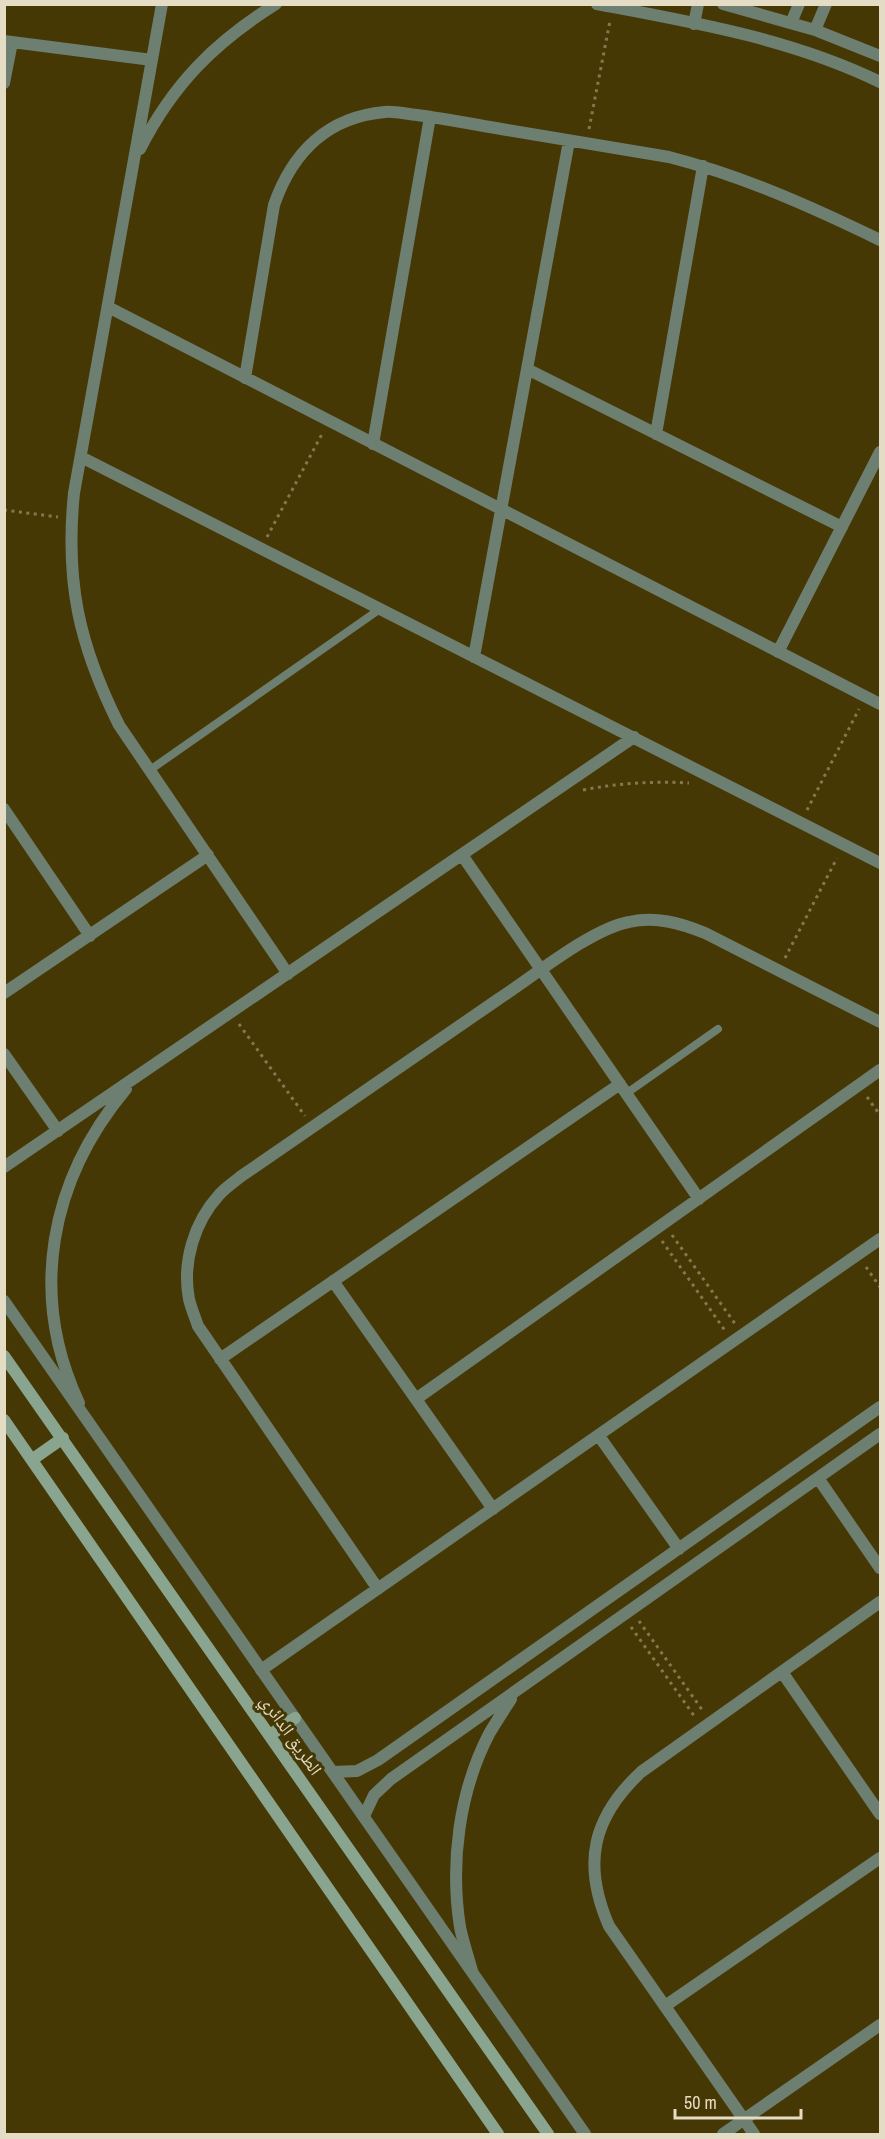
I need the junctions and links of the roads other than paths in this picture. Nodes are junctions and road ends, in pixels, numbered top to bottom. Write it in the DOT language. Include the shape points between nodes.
graph roads {
  1 [pos="162,4"];
  2 [pos="276,4"];
  3 [pos="597,4"];
  4 [pos="698,4"];
  5 [pos="723,4"];
  6 [pos="800,4"];
  7 [pos="826,4"];
  8 [pos="791,23"];
  9 [pos="694,24"];
  10 [pos="815,30"];
  11 [pos="8,42"];
  12 [pos="880,56"];
  13 [pos="152,60"];
  14 [pos="880,82"];
  15 [pos="4,83"];
  16 [pos="430,117"];
  17 [pos="569,141"];
  18 [pos="134,160"];
  19 [pos="703,166"];
  20 [pos="880,240"];
  21 [pos="108,307"];
  22 [pos="527,369"];
  23 [pos="245,378"];
  24 [pos="656,434"];
  25 [pos="373,444"];
  26 [pos="880,452"];
  27 [pos="81,458"];
  28 [pos="502,511"];
  29 [pos="842,527"];
  30 [pos="380,609"];
  31 [pos="778,652"];
  32 [pos="474,657"];
  33 [pos="880,704"];
  34 [pos="634,737"];
  35 [pos="150,770"];
  36 [pos="4,809"];
  37 [pos="208,855"];
  38 [pos="462,855"];
  39 [pos="880,863"];
  40 [pos="90,936"];
  41 [pos="542,970"];
  42 [pos="288,974"];
  43 [pos="4,993"];
  44 [pos="880,1022"];
  45 [pos="718,1029"];
  46 [pos="4,1054"];
  47 [pos="880,1070"];
  48 [pos="136,1077"];
  49 [pos="623,1088"];
  50 [pos="58,1131"];
  51 [pos="4,1167"];
  52 [pos="699,1199"];
  53 [pos="880,1239"];
  54 [pos="333,1281"];
  55 [pos="4,1301"];
  56 [pos="4,1356"];
  57 [pos="220,1359"];
  58 [pos="416,1399"];
  59 [pos="880,1407"];
  60 [pos="4,1420"];
  61 [pos="89,1423"];
  62 [pos="880,1434"];
  63 [pos="599,1436"];
  64 [pos="63,1438"];
  65 [pos="33,1459"];
  66 [pos="818,1478"];
  67 [pos="741,1505"];
  68 [pos="493,1509"];
  69 [pos="754,1523"];
  70 [pos="679,1549"];
  71 [pos="880,1568"];
  72 [pos="378,1589"];
  73 [pos="880,1602"];
  74 [pos="261,1670"];
  75 [pos="782,1672"];
  76 [pos="515,1693"];
  77 [pos="295,1718"];
  78 [pos="270,1735"];
  79 [pos="333,1772"];
  80 [pos="880,1814"];
  81 [pos="364,1816"];
  82 [pos="880,1858"];
  83 [pos="473,1975"];
  84 [pos="665,2006"];
  85 [pos="880,2025"];
  86 [pos="744,2120"];
  87 [pos="498,2134"];
  88 [pos="548,2134"];
  89 [pos="585,2134"];
  90 [pos="723,2134"];
  91 [pos="754,2134"];
  1 -- 13 [label="street"];
  2 -- 18 [label="street" via="207,55 178,87"];
  3 -- 9 [label="street"];
  4 -- 9 [label="street"];
  5 -- 8 [label="street"];
  6 -- 8 [label="street"];
  7 -- 10 [label="street"];
  8 -- 10 [label="street"];
  9 -- 14 [label="street" via="792,48"];
  10 -- 12 [label="street"];
  11 -- 13 [label="street"];
  11 -- 15 [label="street"];
  13 -- 18 [label="street"];
  16 -- 17 [label="street"];
  16 -- 23 [label="street" via="387,111 344,122 315,140 292,165 274,205"];
  16 -- 25 [label="street"];
  17 -- 19 [label="street"];
  17 -- 22 [label="street"];
  18 -- 21 [label="street"];
  19 -- 20 [label="street" via="774,191"];
  19 -- 24 [label="street"];
  21 -- 23 [label="street"];
  21 -- 27 [label="street"];
  22 -- 24 [label="street"];
  22 -- 28 [label="street"];
  23 -- 25 [label="street"];
  24 -- 29 [label="street"];
  25 -- 28 [label="street"];
  26 -- 29 [label="street"];
  27 -- 30 [label="street"];
  27 -- 35 [label="street" via="71,519 76,611 100,688 119,725"];
  28 -- 31 [label="street"];
  28 -- 32 [label="street"];
  29 -- 31 [label="street"];
  30 -- 32 [label="street"];
  30 -- 35 [label="lane"];
  31 -- 33 [label="street"];
  32 -- 34 [label="street"];
  34 -- 38 [label="street"];
  34 -- 39 [label="street"];
  35 -- 37 [label="street"];
  36 -- 40 [label="street"];
  37 -- 40 [label="street"];
  37 -- 42 [label="street"];
  38 -- 41 [label="street"];
  38 -- 42 [label="street"];
  40 -- 43 [label="street"];
  41 -- 44 [label="street" via="605,930 629,922 681,923"];
  41 -- 49 [label="street"];
  41 -- 57 [label="street" via="219,1195 192,1244 187,1271 189,1299 198,1326"];
  42 -- 48 [label="street"];
  45 -- 49 [label="lane"];
  46 -- 50 [label="street"];
  47 -- 52 [label="street"];
  48 -- 50 [label="street"];
  48 -- 61 [label="street" via="106,1114 82,1154 64,1197 54,1243 51,1290 57,1336 69,1381"];
  49 -- 52 [label="street"];
  49 -- 54 [label="street"];
  50 -- 51 [label="street"];
  52 -- 58 [label="street"];
  53 -- 63 [label="street"];
  54 -- 57 [label="street"];
  54 -- 58 [label="street"];
  55 -- 61 [label="street"];
  56 -- 64 [label="main road, الطريق الدائري"];
  57 -- 72 [label="street"];
  58 -- 68 [label="street"];
  59 -- 67 [label="street"];
  60 -- 65 [label="main road"];
  61 -- 74 [label="street"];
  62 -- 66 [label="street"];
  63 -- 68 [label="street"];
  63 -- 70 [label="street"];
  64 -- 65 [label="main road"];
  64 -- 78 [label="main road, الطريق الدائري"];
  65 -- 87 [label="main road"];
  66 -- 69 [label="street"];
  66 -- 71 [label="street"];
  67 -- 69 [label="street"];
  67 -- 70 [label="street"];
  68 -- 72 [label="street"];
  69 -- 76 [label="street"];
  70 -- 79 [label="street" via="378,1760 357,1771"];
  72 -- 74 [label="street"];
  73 -- 75 [label="street"];
  74 -- 77 [label="street"];
  75 -- 80 [label="street"];
  75 -- 84 [label="street" via="641,1772 623,1789 599,1831 594,1855 599,1903 609,1926"];
  76 -- 81 [label="street" via="391,1779 374,1795"];
  76 -- 83 [label="street" via="489,1735 470,1781 459,1829 455,1878 460,1928"];
  77 -- 78 [label="main road"];
  77 -- 79 [label="street"];
  78 -- 88 [label="main road, الطريق الدائري"];
  79 -- 81 [label="street"];
  81 -- 83 [label="street"];
  82 -- 84 [label="street"];
  83 -- 89 [label="street"];
  84 -- 86 [label="street"];
  85 -- 86 [label="street"];
  86 -- 90 [label="street"];
  86 -- 91 [label="street"];
}
